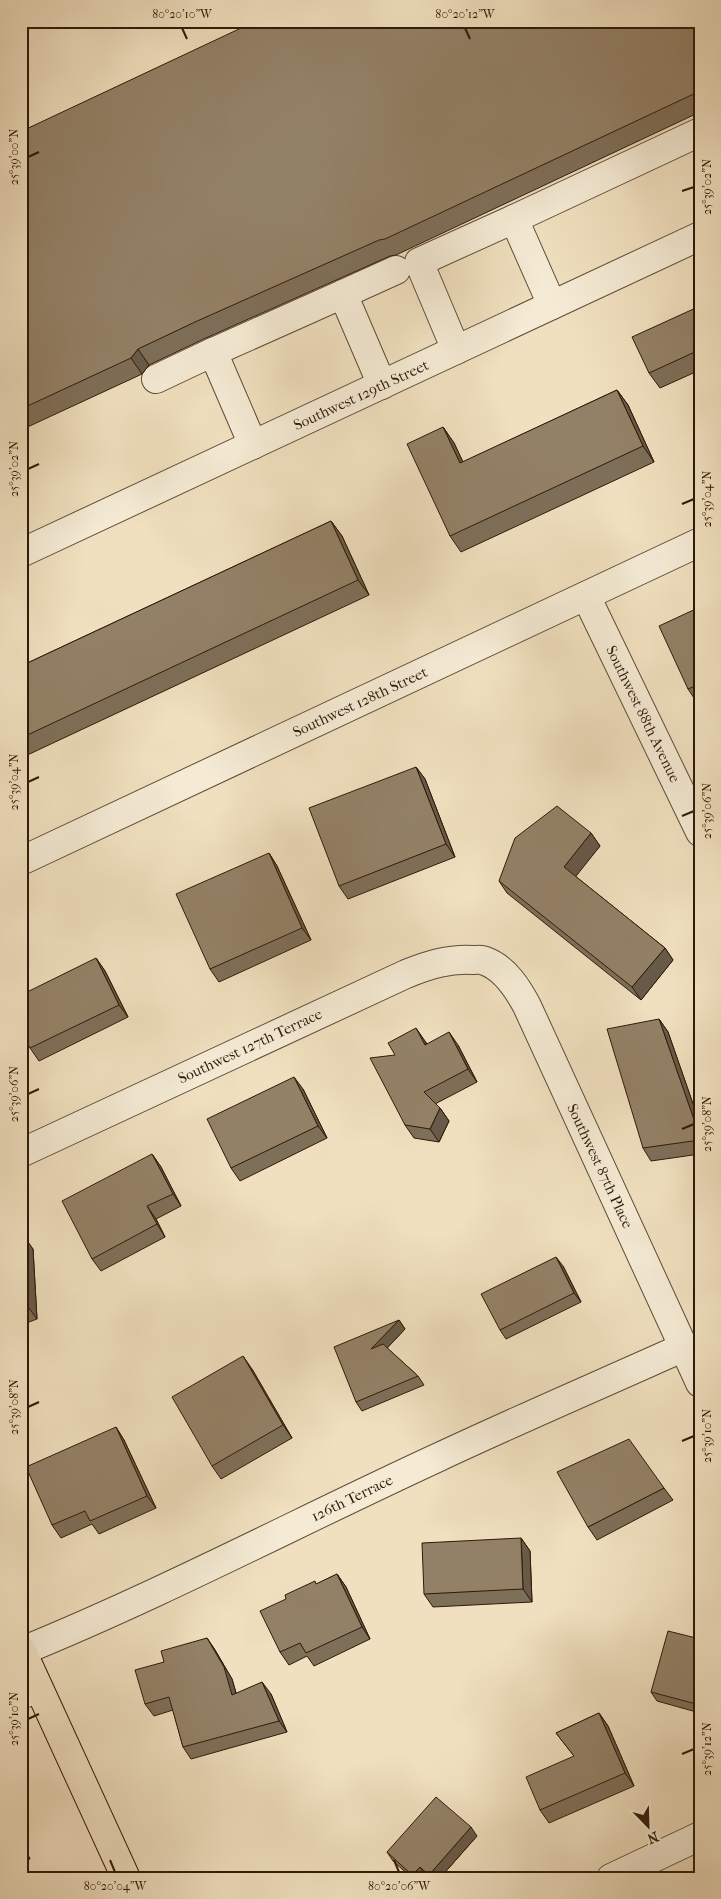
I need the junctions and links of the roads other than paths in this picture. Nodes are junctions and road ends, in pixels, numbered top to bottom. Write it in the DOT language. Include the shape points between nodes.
graph roads {
  1 [pos="700,132"];
  2 [pos="514,220"];
  3 [pos="700,236"];
  4 [pos="396,270"];
  5 [pos="343,294"];
  6 [pos="552,305"];
  7 [pos="456,350"];
  8 [pos="213,352"];
  9 [pos="156,379"];
  10 [pos="382,385"];
  11 [pos="252,445"];
  12 [pos="700,542"];
  13 [pos="21,553"];
  14 [pos="586,596"];
  15 [pos="700,832"];
  16 [pos="21,861"];
  17 [pos="485,960"];
  18 [pos="21,1153"];
  19 [pos="684,1347"];
  20 [pos="700,1383"];
  21 [pos="22,1650"];
  22 [pos="30,1692"];
  23 [pos="700,1836"];
  24 [pos="126,1878"];
  25 [pos="611,1878"];
  1 -- 2 [label="street"];
  2 -- 6 [label="street"];
  2 -- 7 [label="street" via="419,262"];
  3 -- 6 [label="street, Southwest 129th Street"];
  4 -- 5 [label="street"];
  5 -- 8 [label="street"];
  5 -- 10 [label="street"];
  6 -- 7 [label="street, Southwest 129th Street"];
  7 -- 10 [label="street, Southwest 129th Street"];
  8 -- 9 [label="street"];
  8 -- 11 [label="street"];
  10 -- 11 [label="street, Southwest 129th Street"];
  11 -- 13 [label="street, Southwest 129th Street"];
  12 -- 14 [label="street, Southwest 128th Street"];
  14 -- 15 [label="street, Southwest 88th Avenue"];
  14 -- 16 [label="street, Southwest 128th Street"];
  17 -- 18 [label="street, Southwest 127th Terrace" via="440,962 406,974"];
  17 -- 19 [label="street, Southwest 87th Place" via="502,972 518,990"];
  19 -- 20 [label="street, Southwest 87th Place"];
  19 -- 21 [label="street, 126th Terrace"];
  21 -- 22 [label="main road"];
  22 -- 24 [label="main road"];
  23 -- 25 [label="street"];
}
